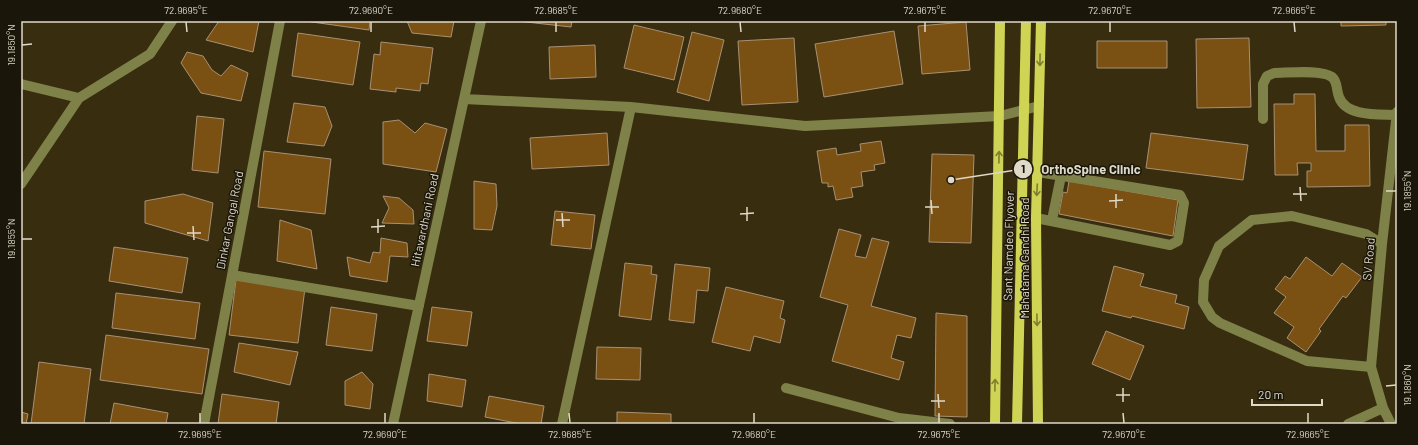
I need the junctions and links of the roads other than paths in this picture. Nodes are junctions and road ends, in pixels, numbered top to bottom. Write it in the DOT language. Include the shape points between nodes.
graph roads {
  1 [pos="172,21"];
  2 [pos="280,21"];
  3 [pos="481,21"];
  4 [pos="1000,21"];
  5 [pos="1026,21"];
  6 [pos="1041,21"];
  7 [pos="21,84"];
  8 [pos="79,98"];
  9 [pos="464,99"];
  10 [pos="1039,106"];
  11 [pos="631,107"];
  12 [pos="1397,112"];
  13 [pos="1000,116"];
  14 [pos="1397,116"];
  15 [pos="1264,119"];
  16 [pos="1038,172"];
  17 [pos="1061,176"];
  18 [pos="21,184"];
  19 [pos="1036,218"];
  20 [pos="1052,220"];
  21 [pos="1382,244"];
  22 [pos="232,275"];
  23 [pos="419,306"];
  24 [pos="1371,367"];
  25 [pos="786,388"];
  26 [pos="1383,408"];
  27 [pos="204,424"];
  28 [pos="393,424"];
  29 [pos="562,424"];
  30 [pos="950,424"];
  31 [pos="995,424"];
  32 [pos="1017,424"];
  33 [pos="1038,424"];
  34 [pos="1348,424"];
  35 [pos="1391,424"];
  1 -- 8 [label="street" via="150,54"];
  2 -- 22 [label="street, Dinkar Gangal Road"];
  3 -- 9 [label="street, Hitavardhani Road"];
  4 -- 13 [label="main road"];
  5 -- 32 [label="main road, Sant Namdeo Flyover"];
  6 -- 10 [label="main road, Mahatama Gandhi Road, one-way"];
  7 -- 8 [label="street"];
  8 -- 18 [label="street"];
  9 -- 11 [label="street"];
  9 -- 23 [label="street, Hitavardhani Road"];
  10 -- 13 [label="street"];
  10 -- 16 [label="main road, Mahatama Gandhi Road"];
  11 -- 13 [label="street" via="805,126"];
  11 -- 29 [label="street"];
  12 -- 14 [label="street, SV Road"];
  31 -- 13 [label="main road, one-way"];
  14 -- 15 [label="street" via="1355,112 1345,106 1339,97 1336,83 1332,77 1324,73 1274,73 1267,76 1263,84"];
  14 -- 21 [label="street, SV Road"];
  16 -- 17 [label="street"];
  16 -- 19 [label="main road, Mahatama Gandhi Road, one-way"];
  17 -- 20 [label="street"];
  17 -- 20 [label="street" via="1180,195 1184,203 1178,241 1170,245"];
  19 -- 20 [label="street"];
  19 -- 33 [label="main road, Mahatama Gandhi Road, one-way"];
  21 -- 24 [label="street, SV Road"];
  21 -- 24 [label="street" via="1366,234 1292,216 1252,220 1219,246 1204,280 1203,302 1212,317 1220,323 1307,361"];
  22 -- 23 [label="street"];
  22 -- 27 [label="street, Dinkar Gangal Road"];
  23 -- 28 [label="street, Hitavardhani Road"];
  24 -- 26 [label="street, SV Road"];
  25 -- 30 [label="street" via="899,418"];
  26 -- 34 [label="street"];
  26 -- 35 [label="street, SV Road"];
}
